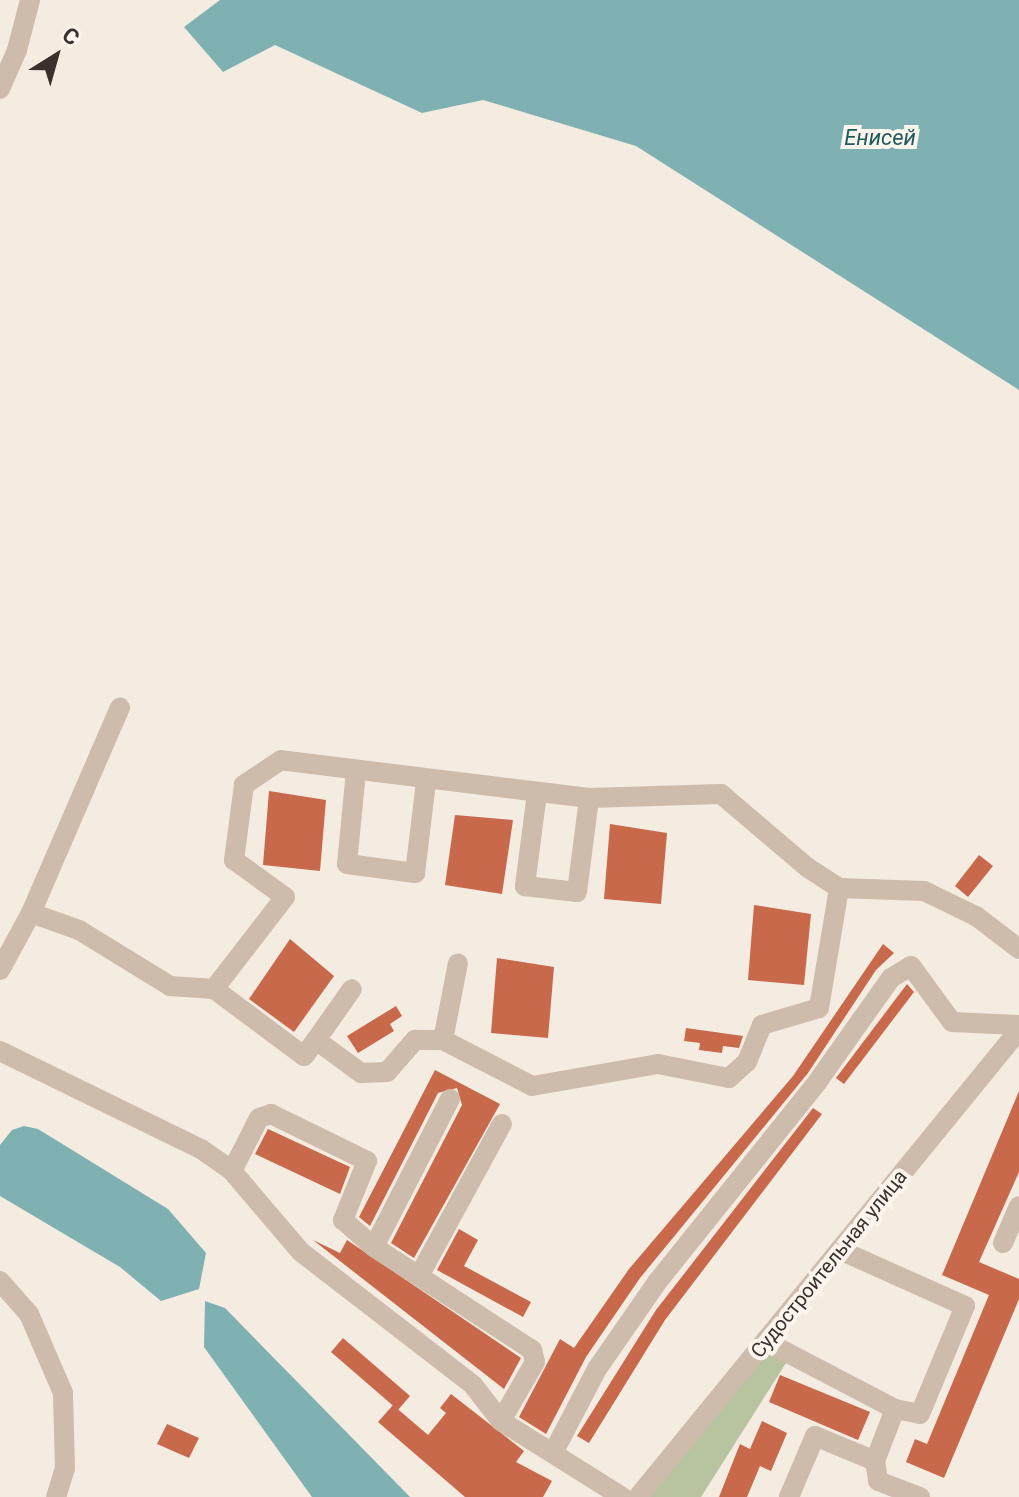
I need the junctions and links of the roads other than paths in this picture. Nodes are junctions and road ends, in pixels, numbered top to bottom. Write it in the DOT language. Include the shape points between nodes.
graph roads {
  1 [pos="30,0"];
  2 [pos="0,89"];
  3 [pos="120,707"];
  4 [pos="356,771"];
  5 [pos="426,782"];
  6 [pos="537,793"];
  7 [pos="589,798"];
  8 [pos="839,888"];
  9 [pos="31,913"];
  10 [pos="1019,949"];
  11 [pos="458,963"];
  12 [pos="0,970"];
  13 [pos="214,989"];
  14 [pos="352,989"];
  15 [pos="1019,1028"];
  16 [pos="316,1040"];
  17 [pos="443,1040"];
  18 [pos="1012,1050"];
  19 [pos="0,1051"];
  20 [pos="450,1099"];
  21 [pos="502,1124"];
  22 [pos="232,1171"];
  23 [pos="1019,1206"];
  24 [pos="1003,1243"];
  25 [pos="374,1247"];
  26 [pos="840,1250"];
  27 [pos="419,1276"];
  28 [pos="0,1281"];
  29 [pos="765,1341"];
  30 [pos="895,1409"];
  31 [pos="501,1421"];
  32 [pos="553,1453"];
  33 [pos="875,1461"];
  34 [pos="56,1497"];
  35 [pos="622,1497"];
  36 [pos="638,1497"];
  37 [pos="789,1497"];
  38 [pos="919,1497"];
  1 -- 2 [label="street"];
  3 -- 9 [label="street"];
  4 -- 5 [label="street"];
  4 -- 5 [label="street" via="347,864 415,873"];
  4 -- 13 [label="street" via="281,760 244,785 234,860 285,897"];
  5 -- 6 [label="street"];
  6 -- 7 [label="street"];
  6 -- 7 [label="street" via="525,886 577,892"];
  7 -- 8 [label="street" via="721,794"];
  8 -- 10 [label="street" via="924,891 976,916"];
  8 -- 17 [label="street" via="819,1008 762,1025 747,1062 729,1078 658,1064 532,1086"];
  9 -- 12 [label="street"];
  9 -- 13 [label="street" via="79,930 170,986"];
  11 -- 17 [label="street"];
  13 -- 16 [label="street" via="304,1056"];
  14 -- 16 [label="street"];
  15 -- 18 [label="street, Судостроительная улица"];
  15 -- 32 [label="street" via="952,1022 911,966 891,978 818,1081 658,1281 597,1369"];
  16 -- 17 [label="street" via="361,1073 387,1072 415,1040"];
  18 -- 26 [label="street, Судостроительная улица"];
  19 -- 22 [label="street" via="201,1149"];
  20 -- 25 [label="street"];
  21 -- 27 [label="street"];
  22 -- 25 [label="street" via="259,1118 271,1114 367,1161 343,1220"];
  22 -- 31 [label="street" via="301,1252 473,1385"];
  23 -- 24 [label="street"];
  25 -- 27 [label="street"];
  26 -- 29 [label="street, Судостроительная улица"];
  26 -- 30 [label="street" via="965,1306 920,1414"];
  27 -- 31 [label="street" via="532,1350 535,1362"];
  28 -- 34 [label="street" via="29,1314 63,1393 65,1468"];
  29 -- 30 [label="street"];
  29 -- 36 [label="street, Судостроительная улица"];
  30 -- 33 [label="street"];
  31 -- 32 [label="street"];
  32 -- 35 [label="street"];
  33 -- 37 [label="street" via="815,1436"];
  33 -- 38 [label="street" via="878,1481"];
}
